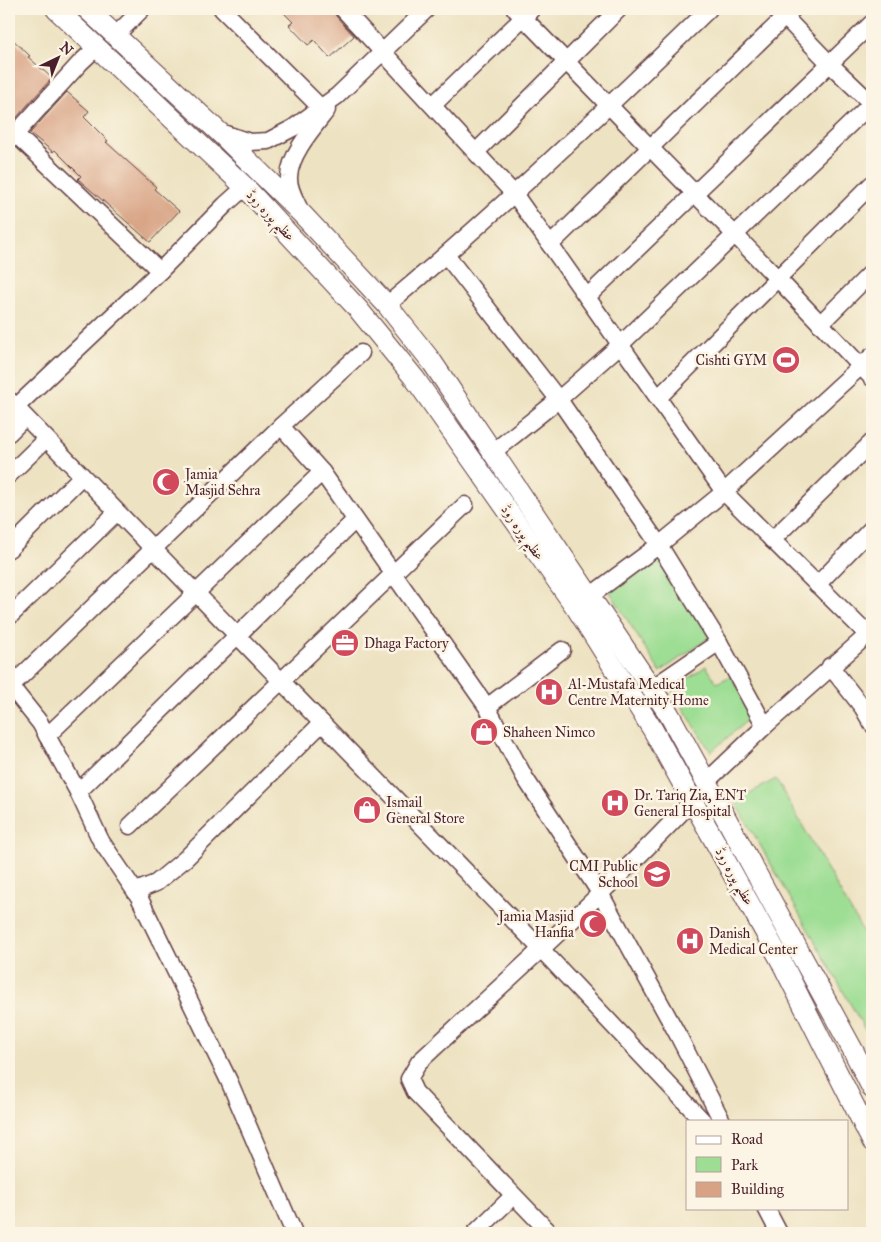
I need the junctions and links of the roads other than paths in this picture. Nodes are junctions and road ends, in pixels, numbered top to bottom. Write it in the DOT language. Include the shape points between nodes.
graph roads {
  1 [pos="56,9"];
  2 [pos="142,9"];
  3 [pos="222,9"];
  4 [pos="343,9"];
  5 [pos="426,9"];
  6 [pos="619,9"];
  7 [pos="709,9"];
  8 [pos="523,12"];
  9 [pos="785,12"];
  10 [pos="92,14"];
  11 [pos="872,23"];
  12 [pos="116,36"];
  13 [pos="90,40"];
  14 [pos="383,51"];
  15 [pos="566,62"];
  16 [pos="830,64"];
  17 [pos="872,104"];
  18 [pos="433,105"];
  19 [pos="609,106"];
  20 [pos="323,110"];
  21 [pos="218,131"];
  22 [pos="11,134"];
  23 [pos="650,148"];
  24 [pos="476,152"];
  25 [pos="872,184"];
  26 [pos="245,187"];
  27 [pos="694,194"];
  28 [pos="515,195"];
  29 [pos="302,214"];
  30 [pos="734,236"];
  31 [pos="550,245"];
  32 [pos="446,255"];
  33 [pos="160,272"];
  34 [pos="872,272"];
  35 [pos="778,279"];
  36 [pos="587,297"];
  37 [pos="387,305"];
  38 [pos="820,324"];
  39 [pos="620,345"];
  40 [pos="361,353"];
  41 [pos="869,367"];
  42 [pos="658,398"];
  43 [pos="558,400"];
  44 [pos="16,408"];
  45 [pos="282,426"];
  46 [pos="9,433"];
  47 [pos="46,439"];
  48 [pos="872,442"];
  49 [pos="492,452"];
  50 [pos="322,472"];
  51 [pos="9,475"];
  52 [pos="82,476"];
  53 [pos="724,492"];
  54 [pos="465,506"];
  55 [pos="117,512"];
  56 [pos="355,520"];
  57 [pos="872,528"];
  58 [pos="772,540"];
  59 [pos="659,545"];
  60 [pos="9,549"];
  61 [pos="154,550"];
  62 [pos="393,575"];
  63 [pos="817,584"];
  64 [pos="194,593"];
  65 [pos="590,596"];
  66 [pos="9,617"];
  67 [pos="237,636"];
  68 [pos="868,637"];
  69 [pos="719,642"];
  70 [pos="562,650"];
  71 [pos="830,666"];
  72 [pos="280,681"];
  73 [pos="10,685"];
  74 [pos="652,688"];
  75 [pos="487,707"];
  76 [pos="322,723"];
  77 [pos="872,724"];
  78 [pos="765,726"];
  79 [pos="47,736"];
  80 [pos="706,782"];
  81 [pos="78,792"];
  82 [pos="693,800"];
  83 [pos="130,826"];
  84 [pos="136,891"];
  85 [pos="600,892"];
  86 [pos="540,949"];
  87 [pos="799,952"];
  88 [pos="780,959"];
  89 [pos="872,1088"];
  90 [pos="702,1120"];
  91 [pos="721,1120"];
  92 [pos="872,1140"];
  93 [pos="513,1196"];
  94 [pos="767,1210"];
  95 [pos="294,1233"];
  96 [pos="475,1233"];
  97 [pos="550,1233"];
  98 [pos="779,1233"];
  1 -- 13 [label="main road, عظیم پورہ روڈ"];
  2 -- 12 [label="street"];
  3 -- 20 [label="street"];
  4 -- 14 [label="street"];
  5 -- 14 [label="street"];
  6 -- 15 [label="street"];
  7 -- 19 [label="street"];
  8 -- 15 [label="street"];
  8 -- 18 [label="street"];
  9 -- 16 [label="street"];
  9 -- 23 [label="street"];
  10 -- 12 [label="main road, عظیم پورہ روڈ"];
  10 -- 13 [label="main road"];
  11 -- 16 [label="street"];
  12 -- 21 [label="main road, عظیم پورہ روڈ"];
  13 -- 22 [label="street" via="80,63"];
  13 -- 26 [label="main road, عظیم پورہ روڈ"];
  14 -- 18 [label="street"];
  14 -- 20 [label="street"];
  15 -- 19 [label="street"];
  15 -- 24 [label="street"];
  16 -- 17 [label="street"];
  16 -- 27 [label="street"];
  17 -- 30 [label="street"];
  18 -- 24 [label="street"];
  19 -- 23 [label="street"];
  19 -- 28 [label="street"];
  20 -- 21 [label="street" via="268,141 250,142"];
  20 -- 29 [label="street" via="291,164 289,179"];
  21 -- 29 [label="main road, عظیم پورہ روڈ"];
  22 -- 33 [label="street"];
  23 -- 27 [label="street"];
  23 -- 31 [label="street"];
  24 -- 28 [label="street"];
  25 -- 35 [label="street"];
  26 -- 33 [label="street"];
  26 -- 82 [label="main road, عظیم پورہ روڈ" via="358,309 415,379 577,609"];
  27 -- 30 [label="street"];
  27 -- 36 [label="street"];
  28 -- 31 [label="street"];
  28 -- 32 [label="street"];
  29 -- 37 [label="main road, عظیم پورہ روڈ"];
  30 -- 35 [label="street"];
  30 -- 39 [label="street"];
  31 -- 36 [label="street"];
  32 -- 37 [label="street"];
  32 -- 43 [label="street"];
  33 -- 44 [label="street"];
  34 -- 38 [label="street"];
  35 -- 38 [label="street"];
  35 -- 42 [label="street"];
  36 -- 39 [label="street"];
  37 -- 49 [label="main road, عظیم پورہ روڈ" via="432,362"];
  38 -- 41 [label="street"];
  39 -- 42 [label="street"];
  39 -- 43 [label="street"];
  40 -- 45 [label="street"];
  41 -- 53 [label="street"];
  42 -- 53 [label="street"];
  43 -- 49 [label="street"];
  43 -- 59 [label="street"];
  44 -- 46 [label="street"];
  44 -- 47 [label="street"];
  45 -- 50 [label="street"];
  45 -- 61 [label="street"];
  47 -- 51 [label="street"];
  47 -- 52 [label="street"];
  48 -- 58 [label="street"];
  49 -- 65 [label="main road, عظیم پورہ روڈ"];
  50 -- 56 [label="street"];
  50 -- 64 [label="street"];
  52 -- 55 [label="street"];
  52 -- 60 [label="street"];
  53 -- 58 [label="street"];
  53 -- 59 [label="street"];
  54 -- 62 [label="street"];
  55 -- 61 [label="street"];
  55 -- 66 [label="street"];
  56 -- 62 [label="street"];
  56 -- 67 [label="street"];
  57 -- 63 [label="street"];
  58 -- 63 [label="street"];
  59 -- 65 [label="street"];
  59 -- 69 [label="street"];
  61 -- 64 [label="street"];
  61 -- 73 [label="street"];
  62 -- 72 [label="street"];
  62 -- 75 [label="street"];
  63 -- 68 [label="street"];
  64 -- 67 [label="street"];
  64 -- 79 [label="street"];
  65 -- 74 [label="main road, عظیم پورہ روڈ"];
  67 -- 72 [label="street"];
  67 -- 81 [label="street"];
  68 -- 71 [label="street"];
  69 -- 74 [label="street"];
  69 -- 78 [label="street"];
  70 -- 75 [label="street"];
  71 -- 77 [label="street"];
  71 -- 78 [label="street"];
  72 -- 76 [label="street"];
  72 -- 83 [label="street"];
  73 -- 79 [label="street"];
  74 -- 80 [label="main road, عظیم پورہ روڈ"];
  75 -- 85 [label="street" via="525,778"];
  76 -- 84 [label="street" via="185,859 156,883"];
  76 -- 86 [label="street"];
  78 -- 80 [label="street"];
  79 -- 81 [label="street"];
  80 -- 87 [label="main road, عظیم پورہ روڈ"];
  81 -- 84 [label="street" via="101,841"];
  82 -- 85 [label="street"];
  82 -- 88 [label="main road, عظیم پورہ روڈ"];
  84 -- 95 [label="street" via="229,1081"];
  85 -- 86 [label="street"];
  85 -- 91 [label="street"];
  86 -- 90 [label="street"];
  86 -- 93 [label="street" via="419,1062 409,1079 415,1092"];
  87 -- 88 [label="main road"];
  87 -- 89 [label="main road, عظیم پورہ روڈ"];
  88 -- 92 [label="main road, عظیم پورہ روڈ"];
  93 -- 96 [label="street"];
  93 -- 97 [label="street"];
  94 -- 98 [label="street"];
}
